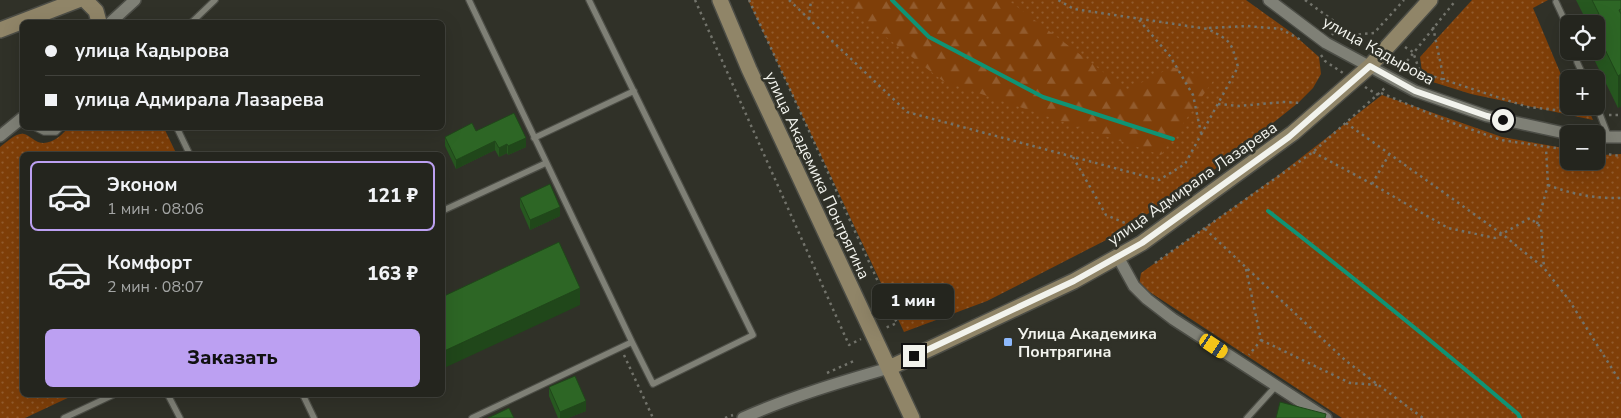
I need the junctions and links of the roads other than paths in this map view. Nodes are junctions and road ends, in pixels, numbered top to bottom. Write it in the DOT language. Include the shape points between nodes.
graph roads {
  1 [pos="78,0"];
  2 [pos="85,0"];
  3 [pos="135,0"];
  4 [pos="215,0"];
  5 [pos="468,0"];
  6 [pos="589,0"];
  7 [pos="720,0"];
  8 [pos="1269,0"];
  9 [pos="1430,0"];
  10 [pos="1556,2"];
  11 [pos="1562,15"];
  12 [pos="26,20"];
  13 [pos="98,20"];
  14 [pos="113,20"];
  15 [pos="194,20"];
  16 [pos="20,22"];
  17 [pos="0,30"];
  18 [pos="1370,66"];
  19 [pos="634,91"];
  20 [pos="1602,115"];
  21 [pos="20,120"];
  22 [pos="40,130"];
  23 [pos="58,130"];
  24 [pos="178,130"];
  25 [pos="1560,132"];
  26 [pos="0,136"];
  27 [pos="1621,137"];
  28 [pos="534,138"];
  29 [pos="1605,138"];
  30 [pos="1609,138"];
  31 [pos="189,152"];
  32 [pos="546,163"];
  33 [pos="445,210"];
  34 [pos="1118,257"];
  35 [pos="632,342"];
  36 [pos="889,368"];
  37 [pos="1276,386"];
  38 [pos="109,397"];
  39 [pos="169,397"];
  40 [pos="304,397"];
  41 [pos="64,418"];
  42 [pos="180,418"];
  43 [pos="314,418"];
  44 [pos="472,418"];
  45 [pos="743,418"];
  46 [pos="912,418"];
  47 [pos="1247,418"];
  48 [pos="1326,418"];
  1 -- 12 [label="street"];
  2 -- 13 [label="street" via="96,11"];
  3 -- 14 [label="street"];
  4 -- 15 [label="lane"];
  5 -- 28 [label="lane"];
  6 -- 19 [label="lane"];
  7 -- 36 [label="street, улица Академика Понтрягина"];
  8 -- 18 [label="street, улица Кадырова" via="1326,43"];
  9 -- 18 [label="street, улица Адмирала Лазарева"];
  10 -- 11 [label="lane"];
  16 -- 17 [label="street"];
  18 -- 25 [label="street, улица Кадырова" via="1415,91 1487,116"];
  18 -- 34 [label="street, улица Адмирала Лазарева" via="1289,137"];
  19 -- 28 [label="lane"];
  19 -- 35 [label="lane" via="753,335 653,384"];
  20 -- 30 [label="lane"];
  21 -- 26 [label="street"];
  22 -- 23 [label="lane"];
  24 -- 31 [label="lane"];
  27 -- 30 [label="street"];
  28 -- 32 [label="lane"];
  29 -- 30 [label="street"];
  32 -- 33 [label="lane"];
  32 -- 35 [label="lane"];
  34 -- 36 [label="street, улица Адмирала Лазарева"];
  34 -- 37 [label="street" via="1134,286 1147,300"];
  35 -- 44 [label="lane"];
  36 -- 45 [label="street, улица Адмирала Лазарева"];
  36 -- 46 [label="street, улица Академика Понтрягина"];
  37 -- 47 [label="lane"];
  37 -- 48 [label="street"];
  38 -- 41 [label="lane"];
  39 -- 42 [label="lane"];
  40 -- 43 [label="lane"];
}
